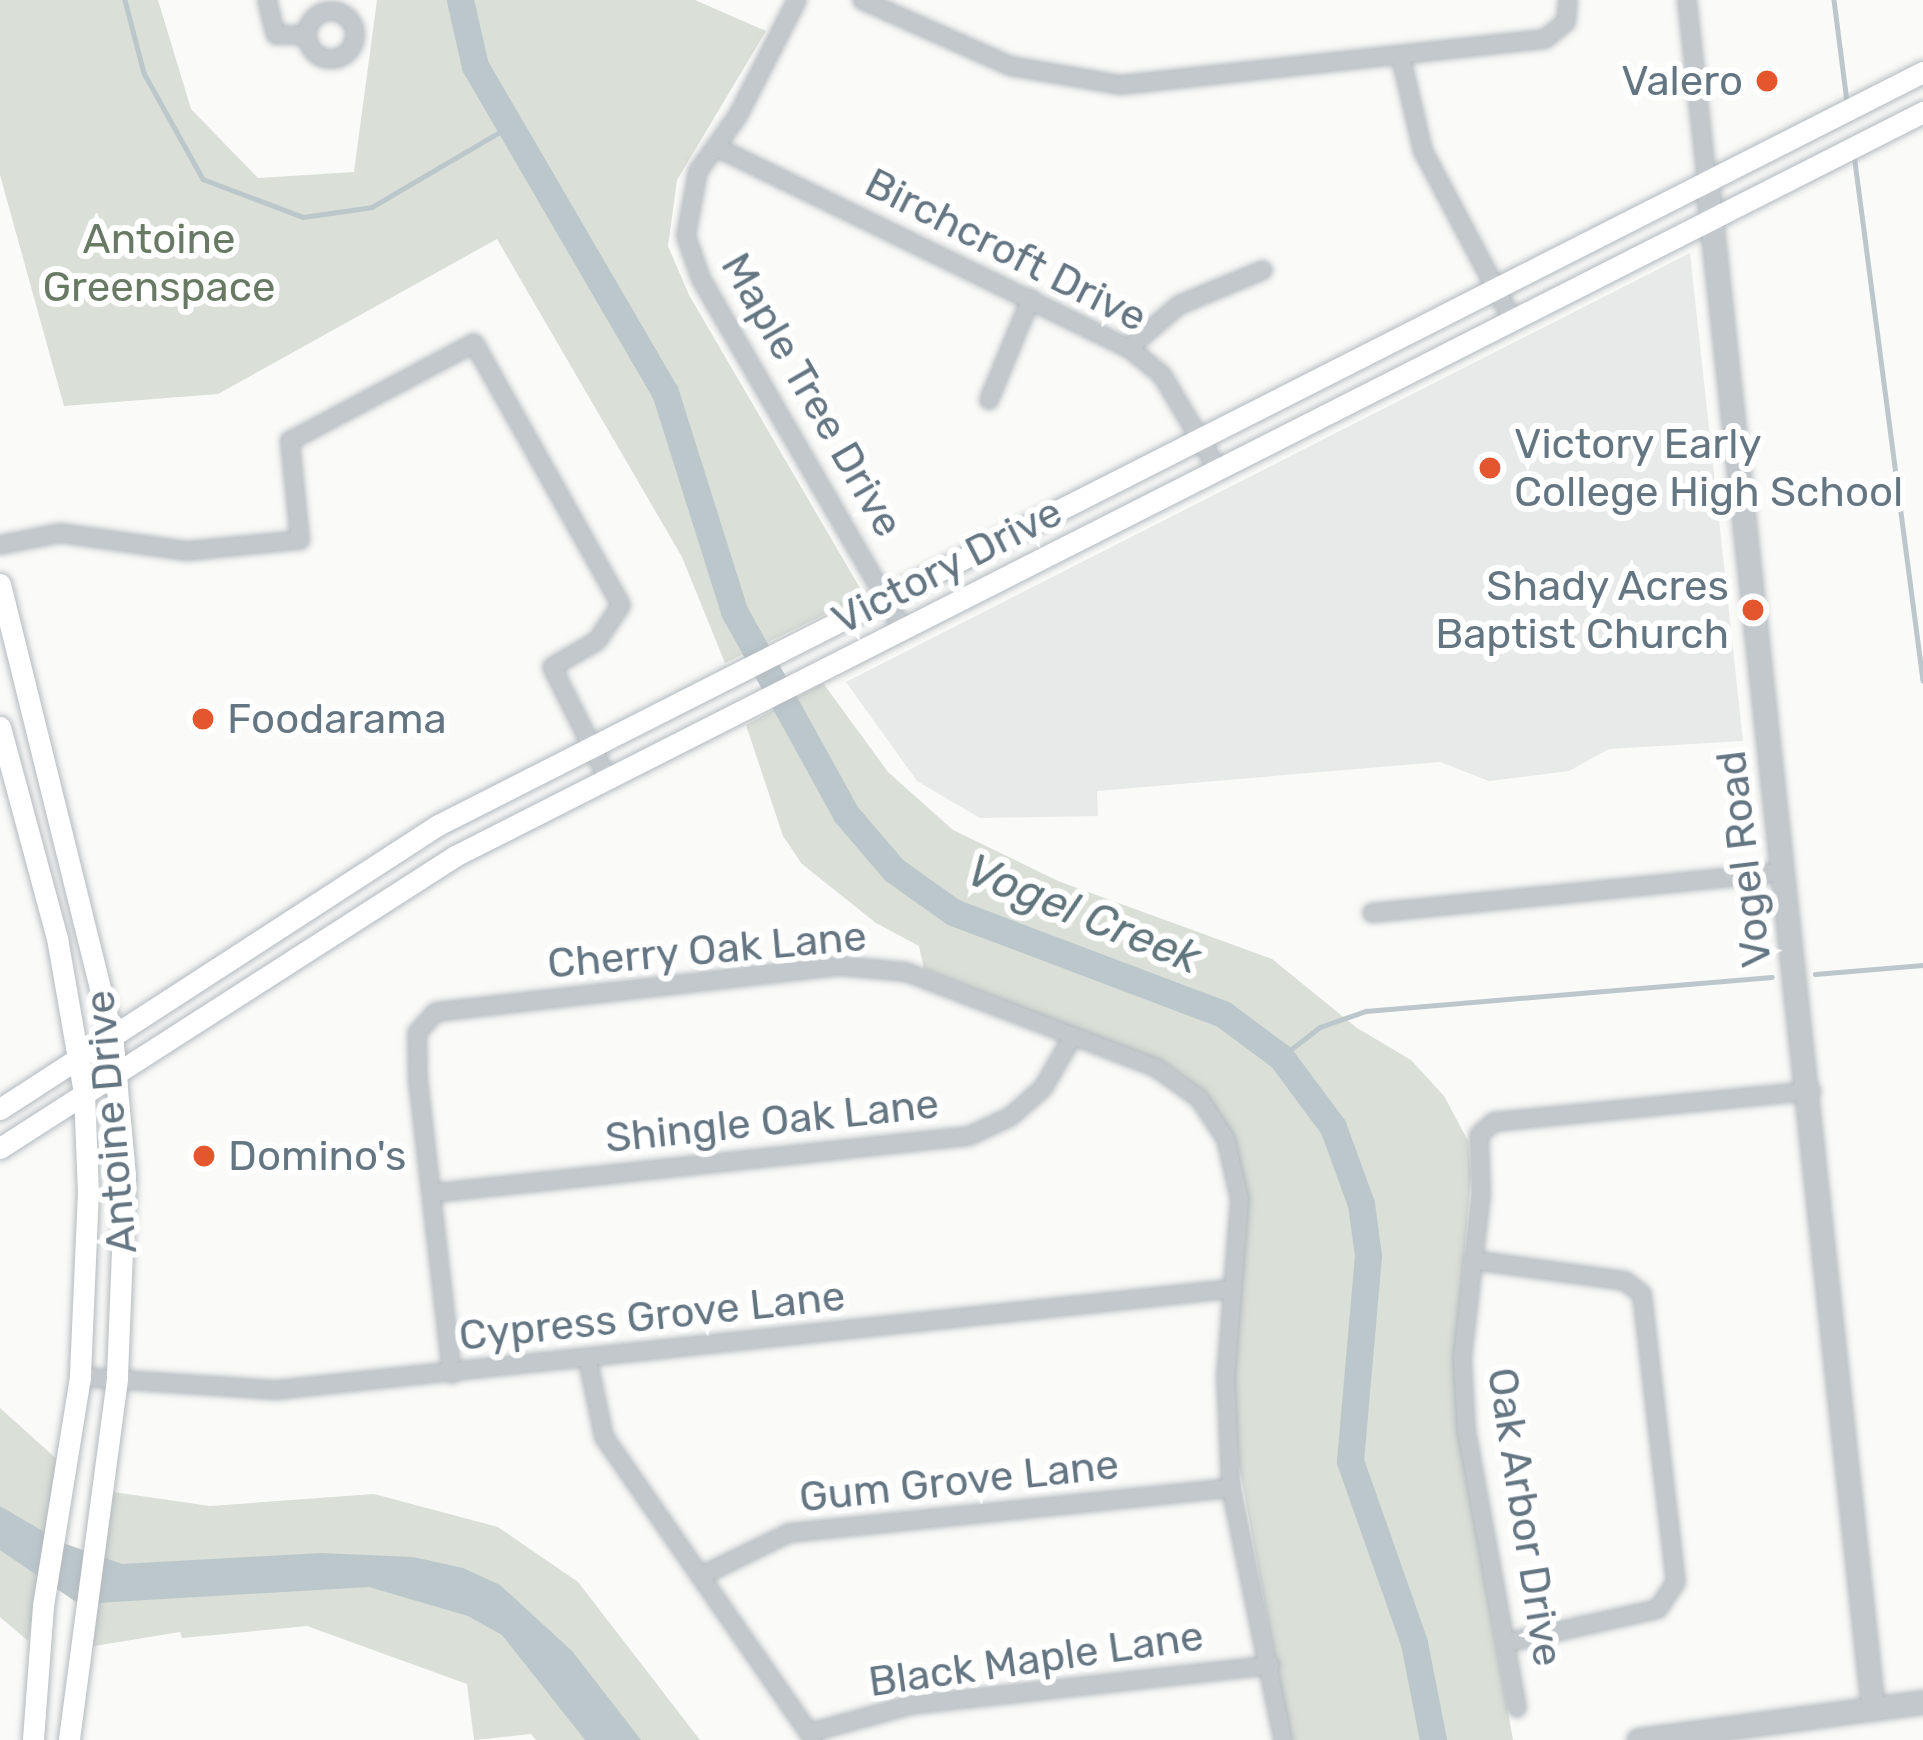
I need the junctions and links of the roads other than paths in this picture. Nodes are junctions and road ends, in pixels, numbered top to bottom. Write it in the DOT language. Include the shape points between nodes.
graph roads {
  1 [pos="267,0"];
  2 [pos="797,0"];
  3 [pos="862,0"];
  4 [pos="1568,0"];
  5 [pos="1687,0"];
  6 [pos="306,35"];
  7 [pos="1401,58"];
  8 [pos="1923,73"];
  9 [pos="1923,112"];
  10 [pos="716,147"];
  11 [pos="1707,181"];
  12 [pos="1713,218"];
  13 [pos="1263,270"];
  14 [pos="1496,289"];
  15 [pos="1030,298"];
  16 [pos="1513,321"];
  17 [pos="1129,348"];
  18 [pos="989,400"];
  19 [pos="1198,437"];
  20 [pos="1217,468"];
  21 [pos="0,545"];
  22 [pos="0,584"];
  23 [pos="886,597"];
  24 [pos="904,631"];
  25 [pos="0,727"];
  26 [pos="41,743"];
  27 [pos="592,748"];
  28 [pos="8,757"];
  29 [pos="609,781"];
  30 [pos="1783,872"];
  31 [pos="1372,913"];
  32 [pos="289,920"];
  33 [pos="310,945"];
  34 [pos="112,1035"];
  35 [pos="1073,1036"];
  36 [pos="78,1057"];
  37 [pos="115,1073"];
  38 [pos="1811,1091"];
  39 [pos="85,1093"];
  40 [pos="0,1109"];
  41 [pos="0,1148"];
  42 [pos="435,1193"];
  43 [pos="1472,1260"];
  44 [pos="1231,1289"];
  45 [pos="588,1361"];
  46 [pos="452,1374"];
  47 [pos="80,1377"];
  48 [pos="117,1379"];
  49 [pos="1231,1488"];
  50 [pos="703,1575"];
  51 [pos="1510,1642"];
  52 [pos="1271,1665"];
  53 [pos="1923,1702"];
  54 [pos="1517,1708"];
  55 [pos="1873,1709"];
  56 [pos="812,1736"];
  57 [pos="33,1740"];
  58 [pos="69,1740"];
  59 [pos="1283,1740"];
  60 [pos="1638,1740"];
  1 -- 6 [label="street" via="276,34"];
  2 -- 10 [label="street, Maple Tree Drive"];
  3 -- 7 [label="street" via="1010,66 1070,81 1121,85"];
  4 -- 7 [label="street" via="1566,22 1545,39"];
  5 -- 11 [label="street, Vogel Road"];
  7 -- 14 [label="street" via="1423,152"];
  8 -- 11 [label="main road, Victory Drive"];
  9 -- 12 [label="main road, Victory Drive"];
  10 -- 15 [label="street, Birchcroft Drive"];
  10 -- 23 [label="street, Maple Tree Drive" via="686,203 690,255"];
  11 -- 12 [label="street, Vogel Road"];
  11 -- 14 [label="main road, Victory Drive"];
  12 -- 16 [label="main road, Victory Drive"];
  12 -- 30 [label="street, Vogel Road"];
  13 -- 17 [label="street" via="1179,305"];
  14 -- 16 [label="street"];
  14 -- 19 [label="main road, Victory Drive"];
  15 -- 17 [label="street, Birchcroft Drive"];
  15 -- 18 [label="street"];
  16 -- 20 [label="main road, Victory Drive"];
  17 -- 19 [label="street, Birchcroft Drive" via="1162,375"];
  19 -- 20 [label="street, Birchcroft Drive"];
  19 -- 23 [label="main road, Victory Drive"];
  20 -- 24 [label="main road, Victory Drive"];
  21 -- 27 [label="street" via="60,533 187,551 300,541 290,441 474,343 621,605 597,641 552,667"];
  22 -- 26 [label="main road, Antoine Drive"];
  23 -- 24 [label="street, Maple Tree Drive"];
  23 -- 27 [label="main road, Victory Drive"];
  24 -- 29 [label="main road, Victory Drive"];
  25 -- 28 [label="main road, Antoine Drive"];
  26 -- 28 [label="main road"];
  26 -- 34 [label="main road, Antoine Drive"];
  27 -- 29 [label="street"];
  27 -- 32 [label="main road, Victory Drive" via="438,825"];
  28 -- 36 [label="main road, Antoine Drive" via="57,938"];
  29 -- 33 [label="main road, Victory Drive" via="454,856"];
  30 -- 31 [label="street"];
  30 -- 38 [label="street, Vogel Road"];
  32 -- 33 [label="main road"];
  32 -- 34 [label="main road, Victory Drive"];
  33 -- 37 [label="main road, Victory Drive"];
  34 -- 36 [label="main road, Victory Drive"];
  34 -- 37 [label="main road, Antoine Drive"];
  35 -- 42 [label="street, Shingle Oak Lane" via="1043,1088 1010,1118 969,1136"];
  35 -- 42 [label="street, Cherry Oak Lane" via="906,972 841,966 436,1012 417,1033"];
  35 -- 44 [label="street, Cherry Oak Lane" via="1155,1067 1199,1098 1226,1139 1240,1199"];
  36 -- 39 [label="main road, Antoine Drive"];
  36 -- 40 [label="main road, Victory Drive"];
  37 -- 39 [label="main road, Victory Drive"];
  37 -- 48 [label="main road, Antoine Drive" via="127,1256"];
  38 -- 43 [label="street, Oak Arbor Drive" via="1486,1124"];
  38 -- 55 [label="street, Vogel Road"];
  39 -- 41 [label="main road, Victory Drive"];
  39 -- 47 [label="main road, Antoine Drive"];
  42 -- 46 [label="street"];
  43 -- 51 [label="street, Oak Arbor Drive" via="1462,1358 1466,1430"];
  43 -- 51 [label="street" via="1625,1281 1642,1294 1676,1582 1670,1598 1645,1614"];
  44 -- 45 [label="street, Cypress Grove Lane"];
  44 -- 49 [label="street, Cherry Oak Lane"];
  45 -- 46 [label="street, Cypress Grove Lane"];
  45 -- 50 [label="street" via="604,1437"];
  46 -- 48 [label="street, Cypress Grove Lane" via="276,1390"];
  47 -- 48 [label="street, Cypress Grove Lane"];
  47 -- 57 [label="main road, Antoine Drive" via="44,1606"];
  48 -- 58 [label="main road, Antoine Drive"];
  49 -- 50 [label="street, Gum Grove Lane" via="789,1534"];
  49 -- 52 [label="street, Cherry Oak Lane"];
  50 -- 56 [label="street"];
  51 -- 54 [label="street, Oak Arbor Drive"];
  52 -- 56 [label="street, Black Maple Lane" via="911,1705"];
  52 -- 59 [label="street, Cherry Oak Lane"];
  53 -- 55 [label="street"];
  55 -- 60 [label="street"];
}
